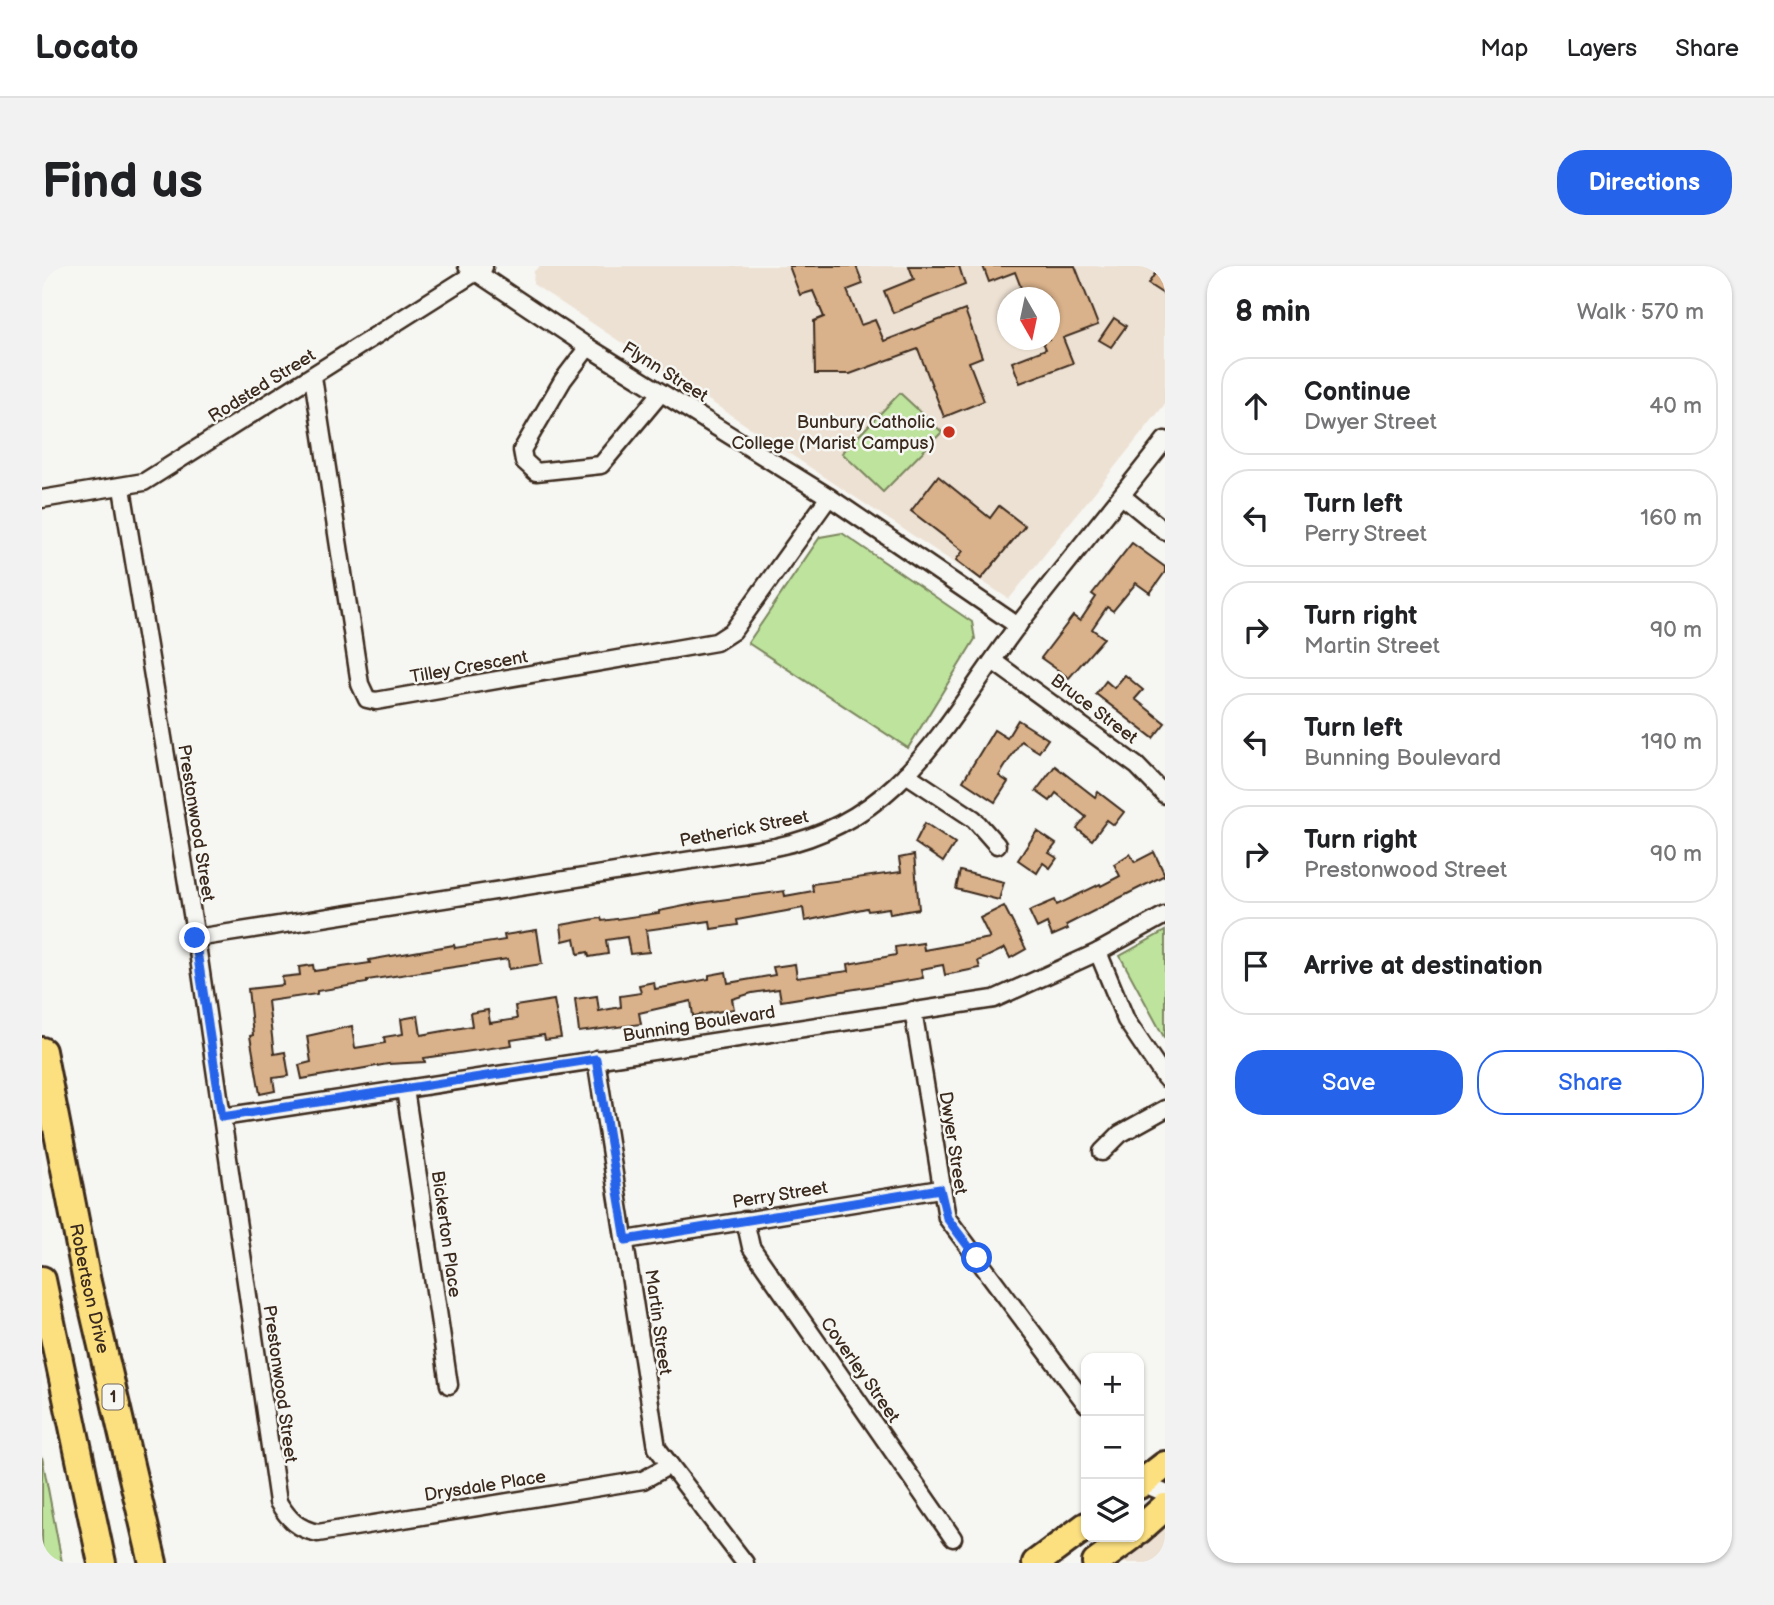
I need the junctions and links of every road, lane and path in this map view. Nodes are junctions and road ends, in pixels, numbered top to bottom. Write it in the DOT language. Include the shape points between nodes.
graph roads {
  1 [pos="477,268"];
  2 [pos="589,347"];
  3 [pos="313,377"];
  4 [pos="661,393"];
  5 [pos="1165,440"];
  6 [pos="122,488"];
  7 [pos="1122,496"];
  8 [pos="829,497"];
  9 [pos="42,499"];
  10 [pos="1165,531"];
  11 [pos="1018,625"];
  12 [pos="993,661"];
  13 [pos="906,775"];
  14 [pos="1165,795"];
  15 [pos="997,845"];
  16 [pos="1165,915"];
  17 [pos="195,938"];
  18 [pos="1098,952"];
  19 [pos="914,1010"];
  20 [pos="42,1051"];
  21 [pos="596,1059"];
  22 [pos="1165,1078"];
  23 [pos="405,1089"];
  24 [pos="1165,1110"];
  25 [pos="222,1117"];
  26 [pos="1102,1152"];
  27 [pos="940,1189"];
  28 [pos="745,1220"];
  29 [pos="626,1240"];
  30 [pos="42,1280"];
  31 [pos="449,1385"];
  32 [pos="1081,1397"];
  33 [pos="670,1465"];
  34 [pos="1165,1465"];
  35 [pos="81,1471"];
  36 [pos="1146,1483"];
  37 [pos="1165,1507"];
  38 [pos="303,1530"];
  39 [pos="1081,1531"];
  40 [pos="953,1538"];
  41 [pos="1123,1544"];
  42 [pos="1056,1555"];
  43 [pos="89,1563"];
  44 [pos="102,1563"];
  45 [pos="153,1563"];
  46 [pos="745,1563"];
  47 [pos="1036,1563"];
  48 [pos="1096,1563"];
  1 -- 2 [label="street, Flynn Street"];
  1 -- 3 [label="street, Rodsted Street"];
  2 -- 4 [label="street, Flynn Street"];
  2 -- 4 [label="street" via="522,450 524,461 536,472 601,464"];
  3 -- 6 [label="street, Rodsted Street" via="144,482"];
  3 -- 8 [label="street, Tilley Crescent" via="360,684 367,699 716,642 733,631"];
  4 -- 8 [label="street, Flynn Street"];
  5 -- 7 [label="street, Petherick Street"];
  6 -- 9 [label="street, Rodsted Street"];
  6 -- 17 [label="street, Prestonwood Street"];
  7 -- 10 [label="street"];
  7 -- 11 [label="street, Petherick Street"];
  8 -- 11 [label="street, Flynn Street"];
  11 -- 12 [label="street, Petherick Street"];
  12 -- 13 [label="street, Petherick Street" via="937,742"];
  12 -- 14 [label="street, Bruce Street" via="1137,766"];
  13 -- 15 [label="street" via="974,818"];
  13 -- 17 [label="street, Petherick Street" via="848,820 797,842"];
  16 -- 18 [label="street, Bunning Boulevard"];
  17 -- 25 [label="street, Prestonwood Street"];
  18 -- 19 [label="street, Bunning Boulevard" via="994,999"];
  18 -- 22 [label="street" via="1126,1020"];
  19 -- 21 [label="street, Bunning Boulevard"];
  19 -- 27 [label="street, Dwyer Street"];
  20 -- 45 [label="main road, Robertson Drive / 1" via="89,1292"];
  21 -- 23 [label="street, Bunning Boulevard"];
  21 -- 29 [label="street, Martin Street"];
  23 -- 25 [label="street, Bunning Boulevard"];
  23 -- 31 [label="street, Bickerton Place"];
  24 -- 26 [label="street" via="1120,1134"];
  25 -- 38 [label="street, Prestonwood Street" via="278,1502"];
  27 -- 28 [label="street, Perry Street"];
  27 -- 32 [label="street, Dwyer Street" via="947,1218"];
  28 -- 29 [label="street, Perry Street"];
  28 -- 40 [label="street, Coverley Street" via="751,1247"];
  29 -- 33 [label="street, Martin Street" via="657,1448"];
  30 -- 35 [label="main road"];
  33 -- 38 [label="street, Drysdale Place" via="643,1480 318,1533"];
  33 -- 46 [label="street, Martin Street"];
  34 -- 36 [label="main road"];
  35 -- 43 [label="main road"];
  35 -- 44 [label="main road"];
  37 -- 41 [label="main road"];
  39 -- 42 [label="main road"];
  41 -- 48 [label="main road"];
  42 -- 47 [label="main road"];
}
